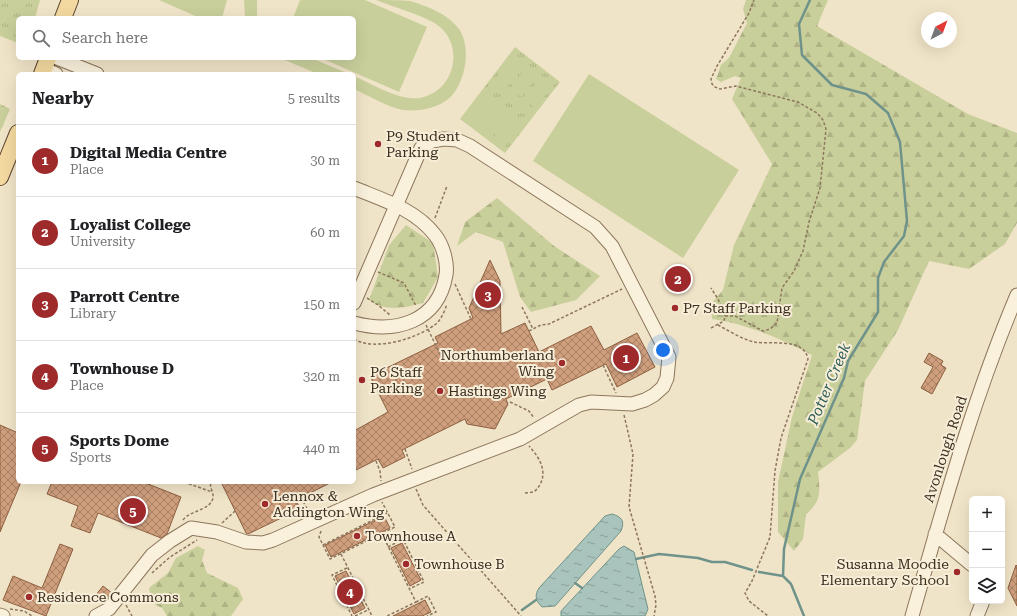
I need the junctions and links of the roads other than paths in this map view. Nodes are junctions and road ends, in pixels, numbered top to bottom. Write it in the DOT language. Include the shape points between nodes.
graph roads {
  1 [pos="70,0"];
  2 [pos="64,16"];
  3 [pos="61,60"];
  4 [pos="92,72"];
  5 [pos="16,138"];
  6 [pos="0,177"];
  7 [pos="356,189"];
  8 [pos="396,205"];
  9 [pos="1017,295"];
  10 [pos="356,299"];
  11 [pos="356,323"];
  12 [pos="935,534"];
  13 [pos="969,562"];
  14 [pos="982,604"];
  15 [pos="96,616"];
  16 [pos="912,616"];
  17 [pos="977,616"];
  1 -- 2 [label="main road"];
  3 -- 4 [label="street"];
  5 -- 6 [label="main road"];
  7 -- 8 [label="street"];
  8 -- 10 [label="street"];
  8 -- 11 [label="street" via="424,223 436,236 444,252 447,268 440,295 433,307 411,322 393,326"];
  8 -- 15 [label="street" via="421,148 432,141 457,140 595,227 612,246 669,357 668,378 663,387 645,400 632,404 591,402 567,410 520,439 382,491 318,525 263,543 246,542 211,530 192,528 178,535 152,555 109,609"];
  9 -- 12 [label="street, Avonlough Road" via="996,343 957,458"];
  12 -- 13 [label="street"];
  12 -- 16 [label="street, Avonlough Road"];
  14 -- 17 [label="street"];
}
